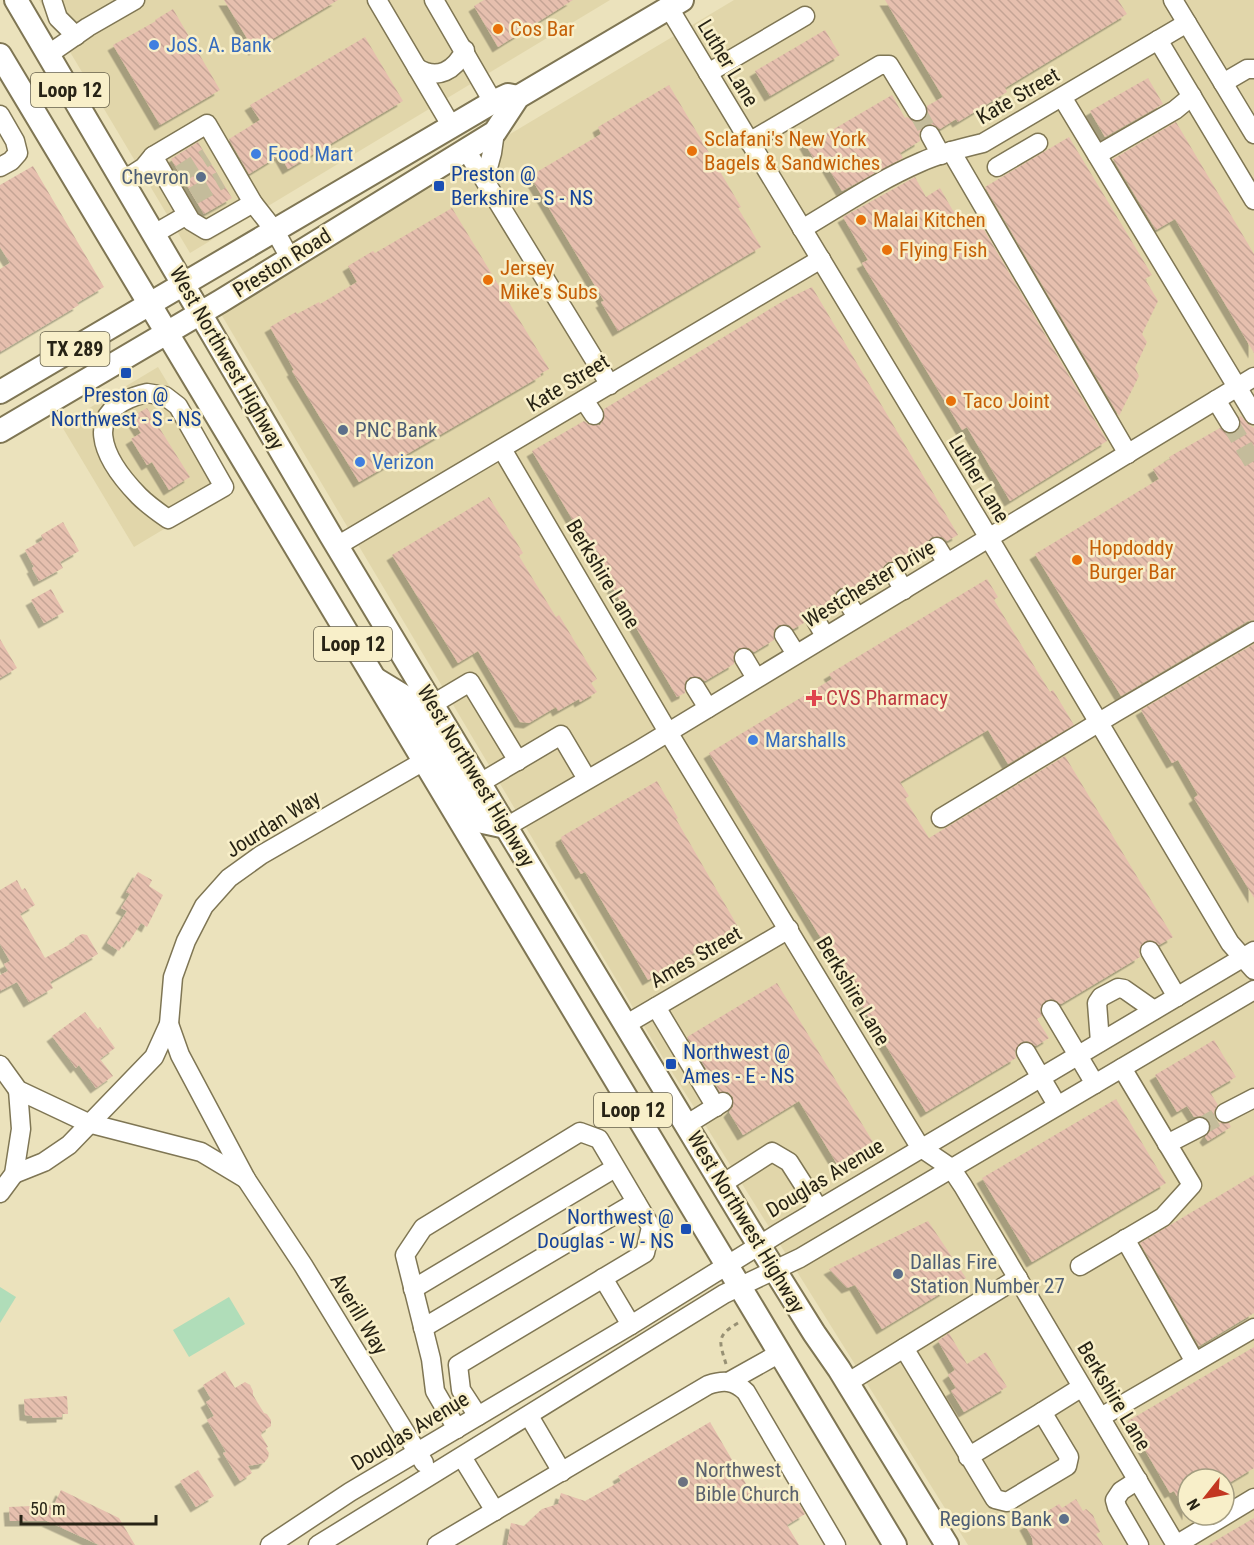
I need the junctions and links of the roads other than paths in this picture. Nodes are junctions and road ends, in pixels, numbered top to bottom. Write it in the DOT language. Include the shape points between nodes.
graph roads {
  1 [pos="52,0"];
  2 [pos="135,0"];
  3 [pos="377,0"];
  4 [pos="434,0"];
  5 [pos="1173,0"];
  6 [pos="23,3"];
  7 [pos="675,4"];
  8 [pos="805,15"];
  9 [pos="1187,23"];
  10 [pos="76,36"];
  11 [pos="1158,40"];
  12 [pos="465,50"];
  13 [pos="49,54"];
  14 [pos="0,55"];
  15 [pos="417,68"];
  16 [pos="1254,69"];
  17 [pos="708,73"];
  18 [pos="1223,83"];
  19 [pos="1192,96"];
  20 [pos="518,97"];
  21 [pos="1062,97"];
  22 [pos="494,102"];
  23 [pos="917,111"];
  24 [pos="0,115"];
  25 [pos="1023,120"];
  26 [pos="452,127"];
  27 [pos="495,132"];
  28 [pos="1254,134"];
  29 [pos="930,135"];
  30 [pos="749,142"];
  31 [pos="983,144"];
  32 [pos="466,150"];
  33 [pos="946,153"];
  34 [pos="1097,155"];
  35 [pos="153,156"];
  36 [pos="0,167"];
  37 [pos="485,179"];
  38 [pos="122,181"];
  39 [pos="1254,200"];
  40 [pos="253,203"];
  41 [pos="187,205"];
  42 [pos="802,229"];
  43 [pos="275,231"];
  44 [pos="154,234"];
  45 [pos="290,258"];
  46 [pos="820,260"];
  47 [pos="184,285"];
  48 [pos="150,305"];
  49 [pos="200,313"];
  50 [pos="167,333"];
  51 [pos="194,378"];
  52 [pos="1254,378"];
  53 [pos="610,384"];
  54 [pos="1237,388"];
  55 [pos="0,392"];
  56 [pos="1216,400"];
  57 [pos="178,406"];
  58 [pos="1254,415"];
  59 [pos="1230,423"];
  60 [pos="0,431"];
  61 [pos="502,448"];
  62 [pos="237,450"];
  63 [pos="206,454"];
  64 [pos="1128,454"];
  65 [pos="988,538"];
  66 [pos="337,546"];
  67 [pos="937,547"];
  68 [pos="947,563"];
  69 [pos="893,572"];
  70 [pos="904,590"];
  71 [pos="845,598"];
  72 [pos="814,617"];
  73 [pos="857,617"];
  74 [pos="1254,631"];
  75 [pos="784,635"];
  76 [pos="825,636"];
  77 [pos="796,654"];
  78 [pos="744,658"];
  79 [pos="373,678"];
  80 [pos="756,678"];
  81 [pos="695,687"];
  82 [pos="433,704"];
  83 [pos="708,708"];
  84 [pos="1099,722"];
  85 [pos="668,732"];
  86 [pos="424,761"];
  87 [pos="518,761"];
  88 [pos="587,780"];
  89 [pos="480,783"];
  90 [pos="941,818"];
  91 [pos="506,827"];
  92 [pos="789,929"];
  93 [pos="1150,951"];
  94 [pos="1250,959"];
  95 [pos="1254,990"];
  96 [pos="1176,997"];
  97 [pos="656,1007"];
  98 [pos="1052,1010"];
  99 [pos="1154,1010"];
  100 [pos="170,1024"];
  101 [pos="625,1025"];
  102 [pos="1100,1042"];
  103 [pos="1026,1052"];
  104 [pos="1078,1055"];
  105 [pos="0,1065"];
  106 [pos="1122,1068"];
  107 [pos="1041,1077"];
  108 [pos="1095,1084"];
  109 [pos="18,1090"];
  110 [pos="1254,1098"];
  111 [pos="1057,1105"];
  112 [pos="1225,1113"];
  113 [pos="88,1123"];
  114 [pos="686,1125"];
  115 [pos="1200,1127"];
  116 [pos="1167,1144"];
  117 [pos="920,1147"];
  118 [pos="615,1168"];
  119 [pos="951,1168"];
  120 [pos="14,1174"];
  121 [pos="246,1179"];
  122 [pos="722,1184"];
  123 [pos="0,1193"];
  124 [pos="636,1202"];
  125 [pos="819,1209"];
  126 [pos="1125,1239"];
  127 [pos="759,1245"];
  128 [pos="728,1266"];
  129 [pos="1080,1266"];
  130 [pos="775,1269"];
  131 [pos="603,1278"];
  132 [pos="1018,1278"];
  133 [pos="740,1286"];
  134 [pos="414,1289"];
  135 [pos="631,1325"];
  136 [pos="423,1328"];
  137 [pos="1254,1328"];
  138 [pos="814,1333"];
  139 [pos="904,1348"];
  140 [pos="780,1353"];
  141 [pos="1196,1362"];
  142 [pos="730,1381"];
  143 [pos="848,1383"];
  144 [pos="1082,1387"];
  145 [pos="1042,1412"];
  146 [pos="478,1416"];
  147 [pos="529,1416"];
  148 [pos="1101,1417"];
  149 [pos="457,1429"];
  150 [pos="418,1454"];
  151 [pos="462,1456"];
  152 [pos="968,1456"];
  153 [pos="562,1472"];
  154 [pos="431,1475"];
  155 [pos="1138,1480"];
  156 [pos="1254,1498"];
  157 [pos="495,1512"];
  158 [pos="340,1539"];
  159 [pos="278,1543"];
  160 [pos="318,1545"];
  161 [pos="437,1545"];
  162 [pos="836,1545"];
  163 [pos="895,1545"];
  164 [pos="946,1545"];
  165 [pos="1139,1545"];
  166 [pos="1176,1545"];
  1 -- 10 [label="street" via="58,18"];
  2 -- 10 [label="street"];
  3 -- 15 [label="street"];
  4 -- 12 [label="street"];
  5 -- 9 [label="street"];
  6 -- 13 [label="main road, West Northwest Highway / Loop 12"];
  7 -- 17 [label="street, Luther Lane"];
  7 -- 20 [label="main road, Preston Road"];
  8 -- 17 [label="street"];
  9 -- 11 [label="street, Kate Street"];
  9 -- 18 [label="street"];
  10 -- 13 [label="street"];
  11 -- 19 [label="street"];
  11 -- 21 [label="street, Kate Street"];
  12 -- 15 [label="street" via="448,70 427,75"];
  12 -- 22 [label="street"];
  13 -- 38 [label="main road, West Northwest Highway / Loop 12"];
  14 -- 48 [label="main road, West Northwest Highway / Loop 12"];
  15 -- 26 [label="street"];
  16 -- 18 [label="street"];
  17 -- 30 [label="street, Luther Lane"];
  18 -- 28 [label="street"];
  19 -- 34 [label="street"];
  19 -- 39 [label="street"];
  20 -- 22 [label="main road, Preston Road" via="508,95"];
  20 -- 27 [label="main road, Preston Road"];
  21 -- 25 [label="street, Kate Street"];
  21 -- 34 [label="street"];
  22 -- 26 [label="main road, Preston Road"];
  22 -- 27 [label="main road"];
  23 -- 30 [label="street" via="890,65 880,65"];
  24 -- 36 [label="street" via="18,153"];
  25 -- 31 [label="street, Kate Street"];
  25 -- 31 [label="street" via="1040,148 1000,172"];
  26 -- 32 [label="main road"];
  26 -- 43 [label="main road, Preston Road"];
  27 -- 32 [label="main road, Preston Road"];
  27 -- 37 [label="street"];
  29 -- 33 [label="street"];
  30 -- 42 [label="street, Luther Lane"];
  31 -- 33 [label="street, Kate Street"];
  32 -- 37 [label="street"];
  32 -- 45 [label="main road, Preston Road"];
  33 -- 42 [label="street, Kate Street" via="897,174"];
  33 -- 64 [label="street"];
  34 -- 54 [label="street"];
  35 -- 38 [label="street"];
  35 -- 40 [label="street" via="207,124 214,153 227,176"];
  35 -- 41 [label="street" via="174,178"];
  37 -- 53 [label="street"];
  38 -- 44 [label="main road, West Northwest Highway / Loop 12"];
  40 -- 41 [label="street" via="206,230 191,221"];
  40 -- 43 [label="street"];
  41 -- 44 [label="street"];
  42 -- 46 [label="street, Luther Lane"];
  43 -- 45 [label="street"];
  43 -- 47 [label="main road, Preston Road"];
  44 -- 47 [label="main road, West Northwest Highway / Loop 12"];
  45 -- 49 [label="main road, Preston Road"];
  46 -- 53 [label="street, Kate Street" via="780,293 634,381"];
  46 -- 65 [label="street, Luther Lane"];
  47 -- 48 [label="main road, Preston Road / TX 289"];
  47 -- 49 [label="main road, West Northwest Highway / Loop 12"];
  48 -- 50 [label="main road, West Northwest Highway / Loop 12"];
  48 -- 55 [label="main road, Preston Road / TX 289"];
  49 -- 50 [label="main road, Preston Road / TX 289"];
  49 -- 66 [label="main road, West Northwest Highway / Loop 12"];
  50 -- 51 [label="main road, West Northwest Highway / Loop 12"];
  50 -- 60 [label="main road, Preston Road / TX 289"];
  51 -- 57 [label="street"];
  51 -- 62 [label="main road, West Northwest Highway / Loop 12"];
  52 -- 54 [label="street, Westchester Drive"];
  53 -- 61 [label="street, Kate Street" via="589,407 543,435"];
  54 -- 56 [label="street, Westchester Drive"];
  54 -- 58 [label="street"];
  56 -- 59 [label="street"];
  56 -- 64 [label="street, Westchester Drive"];
  57 -- 63 [label="street"];
  57 -- 63 [label="street" via="165,396 147,393 113,407 104,421 102,436 110,456 125,481 168,519 224,487"];
  61 -- 66 [label="street, Kate Street"];
  61 -- 85 [label="street, Berkshire Lane"];
  62 -- 63 [label="street"];
  62 -- 79 [label="main road, West Northwest Highway / Loop 12"];
  64 -- 65 [label="street, Westchester Drive"];
  65 -- 68 [label="street, Westchester Drive"];
  65 -- 84 [label="street, Luther Lane"];
  66 -- 82 [label="main road, West Northwest Highway / Loop 12"];
  67 -- 68 [label="street"];
  68 -- 70 [label="street, Westchester Drive"];
  69 -- 70 [label="street"];
  70 -- 73 [label="street, Westchester Drive"];
  71 -- 73 [label="street"];
  72 -- 76 [label="street"];
  73 -- 76 [label="street, Westchester Drive"];
  74 -- 84 [label="street"];
  75 -- 77 [label="street"];
  76 -- 77 [label="street, Westchester Drive"];
  77 -- 80 [label="street, Westchester Drive"];
  78 -- 80 [label="street"];
  79 -- 86 [label="main road, West Northwest Highway / Loop 12"];
  79 -- 91 [label="main road" via="405,697 477,816 483,822"];
  80 -- 83 [label="street, Westchester Drive"];
  81 -- 83 [label="street"];
  82 -- 87 [label="street" via="470,681"];
  82 -- 89 [label="main road, West Northwest Highway / Loop 12"];
  83 -- 85 [label="street, Westchester Drive"];
  84 -- 90 [label="street"];
  84 -- 94 [label="street, Luther Lane" via="1230,943"];
  85 -- 88 [label="street, Westchester Drive"];
  85 -- 92 [label="street, Berkshire Lane"];
  86 -- 100 [label="street, Jourdan Way" via="261,855 229,878 204,906 186,941 173,977"];
  86 -- 128 [label="main road, West Northwest Highway / Loop 12"];
  87 -- 88 [label="street" via="561,735"];
  87 -- 89 [label="street"];
  88 -- 91 [label="street, Westchester Drive"];
  89 -- 91 [label="main road, West Northwest Highway / Loop 12"];
  91 -- 101 [label="main road, West Northwest Highway / Loop 12"];
  92 -- 97 [label="street, Ames Street"];
  92 -- 117 [label="street, Berkshire Lane"];
  93 -- 96 [label="street"];
  94 -- 96 [label="street, Douglas Avenue"];
  95 -- 106 [label="street"];
  96 -- 99 [label="street, Douglas Avenue"];
  97 -- 101 [label="street, Ames Street"];
  97 -- 114 [label="street" via="719,1105"];
  98 -- 104 [label="street"];
  99 -- 102 [label="street, Douglas Avenue"];
  99 -- 102 [label="street" via="1124,989 1101,997 1097,1003"];
  100 -- 113 [label="street, Jourdan Way" via="138,1076"];
  100 -- 121 [label="street, Averill Way" via="180,1055"];
  101 -- 114 [label="main road, West Northwest Highway / Loop 12"];
  102 -- 104 [label="street, Douglas Avenue"];
  103 -- 107 [label="street"];
  104 -- 107 [label="street, Douglas Avenue"];
  104 -- 108 [label="street"];
  105 -- 109 [label="street, Averill Way"];
  106 -- 108 [label="street"];
  106 -- 116 [label="street"];
  107 -- 111 [label="street"];
  107 -- 117 [label="street, Douglas Avenue"];
  108 -- 111 [label="street"];
  109 -- 113 [label="street, Averill Way"];
  109 -- 120 [label="street" via="21,1129"];
  110 -- 112 [label="street"];
  111 -- 119 [label="street"];
  113 -- 120 [label="street, Jourdan Way" via="69,1145 44,1162"];
  113 -- 121 [label="street, Averill Way" via="201,1152"];
  114 -- 122 [label="main road, West Northwest Highway / Loop 12"];
  115 -- 116 [label="street"];
  116 -- 126 [label="street" via="1192,1185 1163,1217"];
  117 -- 119 [label="street, Berkshire Lane"];
  117 -- 125 [label="street, Douglas Avenue"];
  118 -- 124 [label="street"];
  118 -- 134 [label="street"];
  118 -- 134 [label="street" via="599,1139 580,1132 423,1228 405,1255"];
  119 -- 130 [label="street"];
  119 -- 132 [label="street, Berkshire Lane"];
  120 -- 123 [label="street"];
  121 -- 150 [label="street, Averill Way"];
  122 -- 125 [label="street" via="772,1152 789,1162"];
  122 -- 127 [label="main road, West Northwest Highway / Loop 12"];
  124 -- 131 [label="street" via="651,1227 645,1253"];
  124 -- 136 [label="street"];
  125 -- 127 [label="street, Douglas Avenue"];
  126 -- 129 [label="street"];
  126 -- 141 [label="street"];
  127 -- 128 [label="street, Douglas Avenue"];
  127 -- 130 [label="main road, West Northwest Highway / Loop 12"];
  128 -- 133 [label="main road, West Northwest Highway / Loop 12"];
  128 -- 135 [label="street, Douglas Avenue"];
  130 -- 133 [label="street"];
  130 -- 138 [label="main road, West Northwest Highway / Loop 12"];
  131 -- 135 [label="street"];
  131 -- 146 [label="street" via="458,1365 461,1390"];
  132 -- 139 [label="street"];
  132 -- 144 [label="street, Berkshire Lane"];
  133 -- 140 [label="main road, West Northwest Highway / Loop 12"];
  133 -- 147 [label="street"];
  134 -- 136 [label="street"];
  135 -- 146 [label="street, Douglas Avenue"];
  136 -- 149 [label="street" via="435,1391"];
  137 -- 141 [label="street"];
  138 -- 140 [label="main road"];
  138 -- 143 [label="main road, West Northwest Highway / Loop 12"];
  139 -- 143 [label="street"];
  139 -- 152 [label="street"];
  140 -- 142 [label="street"];
  140 -- 163 [label="main road, West Northwest Highway / Loop 12"];
  141 -- 148 [label="street"];
  142 -- 153 [label="street" via="708,1385"];
  142 -- 162 [label="street" via="746,1392"];
  143 -- 164 [label="main road, West Northwest Highway / Loop 12"];
  144 -- 145 [label="street"];
  144 -- 148 [label="street, Berkshire Lane"];
  145 -- 152 [label="street"];
  145 -- 152 [label="street" via="1069,1457 1067,1466 1007,1502 995,1499"];
  146 -- 149 [label="street, Douglas Avenue"];
  147 -- 151 [label="street"];
  147 -- 153 [label="street"];
  148 -- 155 [label="street, Berkshire Lane"];
  149 -- 150 [label="street, Douglas Avenue"];
  150 -- 154 [label="street, Averill Way"];
  150 -- 159 [label="street, Douglas Avenue" via="350,1492"];
  151 -- 154 [label="street"];
  151 -- 157 [label="street"];
  153 -- 157 [label="street"];
  154 -- 158 [label="street"];
  155 -- 165 [label="street" via="1120,1491 1115,1500"];
  155 -- 166 [label="street, Berkshire Lane"];
  156 -- 166 [label="street"];
  157 -- 161 [label="street"];
  158 -- 160 [label="street"];
}
